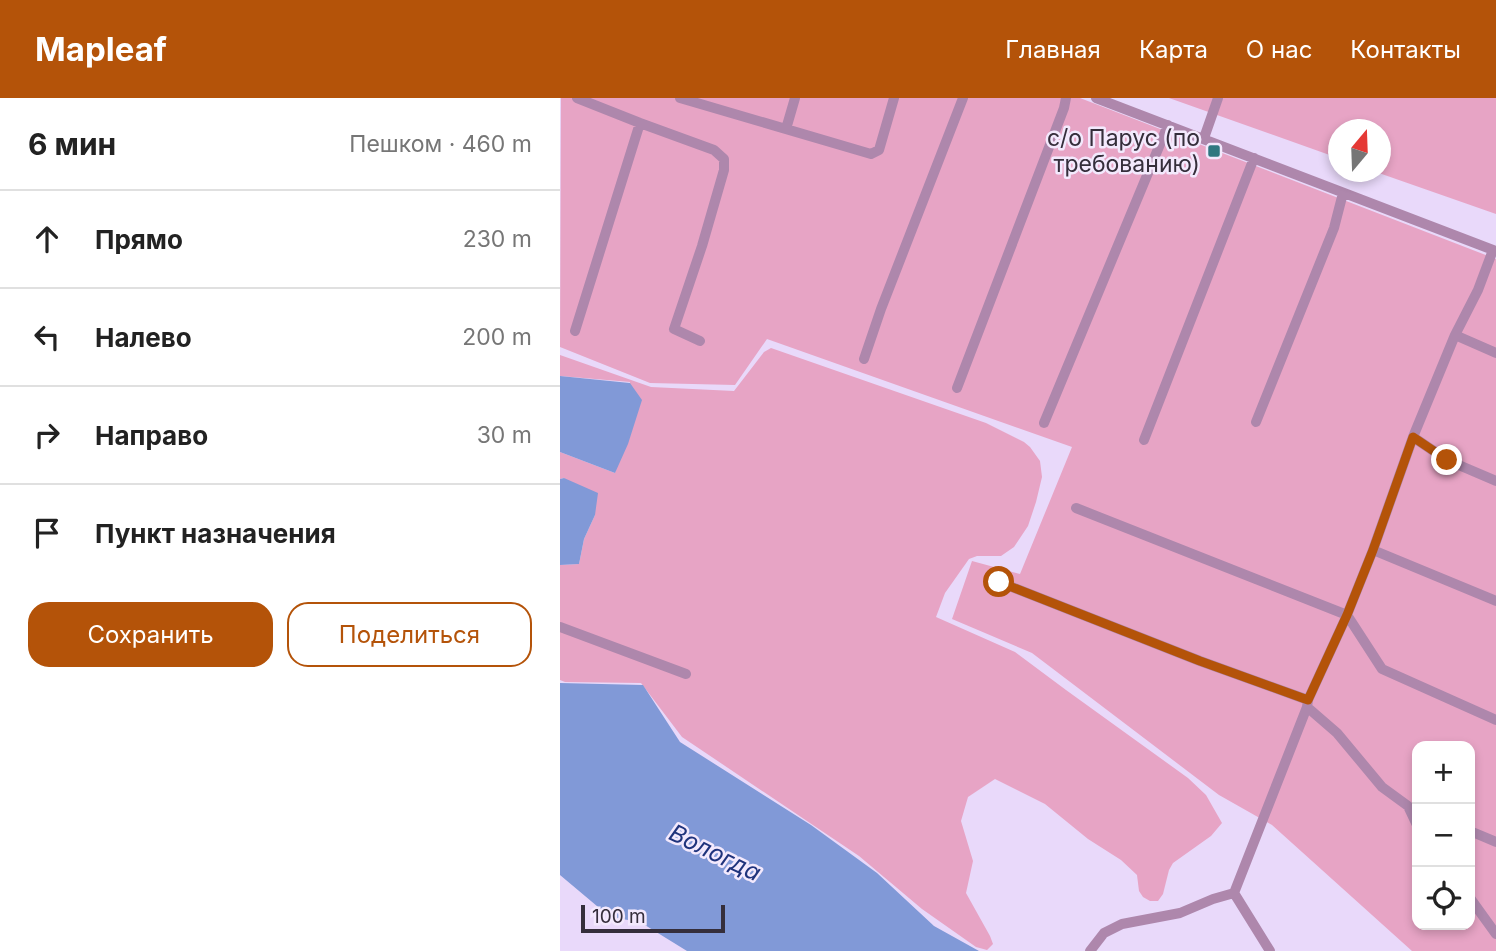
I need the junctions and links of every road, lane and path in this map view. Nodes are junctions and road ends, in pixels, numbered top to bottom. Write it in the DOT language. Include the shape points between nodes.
graph roads {
  1 [pos="577,98"];
  2 [pos="680,98"];
  3 [pos="795,98"];
  4 [pos="894,98"];
  5 [pos="963,98"];
  6 [pos="1066,98"];
  7 [pos="1096,98"];
  8 [pos="1218,98"];
  9 [pos="640,123"];
  10 [pos="1168,125"];
  11 [pos="786,128"];
  12 [pos="1204,138"];
  13 [pos="1254,158"];
  14 [pos="1343,193"];
  15 [pos="1494,250"];
  16 [pos="575,331"];
  17 [pos="1455,335"];
  18 [pos="700,341"];
  19 [pos="1496,353"];
  20 [pos="864,359"];
  21 [pos="957,388"];
  22 [pos="1255,422"];
  23 [pos="1044,423"];
  24 [pos="1413,437"];
  25 [pos="1144,440"];
  26 [pos="1496,481"];
  27 [pos="1076,508"];
  28 [pos="1373,550"];
  29 [pos="999,582"];
  30 [pos="1496,601"];
  31 [pos="1347,615"];
  32 [pos="560,627"];
  33 [pos="685,674"];
  34 [pos="1308,703"];
  35 [pos="1496,720"];
  36 [pos="1412,806"];
  37 [pos="1475,833"];
  38 [pos="1496,842"];
  39 [pos="1234,893"];
  40 [pos="1475,905"];
  41 [pos="1496,934"];
  42 [pos="1090,951"];
  43 [pos="1270,951"];
  1 -- 9 [label="street"];
  2 -- 11 [label="street"];
  3 -- 11 [label="street"];
  4 -- 11 [label="street" via="879,150 871,154"];
  5 -- 20 [label="street"];
  6 -- 21 [label="street"];
  7 -- 10 [label="street"];
  8 -- 12 [label="street"];
  9 -- 16 [label="street"];
  9 -- 18 [label="street" via="714,150 724,159 674,330"];
  10 -- 12 [label="street"];
  10 -- 23 [label="street"];
  12 -- 13 [label="street"];
  13 -- 14 [label="street"];
  13 -- 25 [label="street"];
  14 -- 15 [label="street"];
  14 -- 22 [label="street" via="1334,228"];
  15 -- 17 [label="street"];
  17 -- 19 [label="street"];
  17 -- 24 [label="street"];
  24 -- 26 [label="street" via="1447,460"];
  24 -- 28 [label="street"];
  27 -- 31 [label="street"];
  28 -- 30 [label="street"];
  28 -- 31 [label="street"];
  29 -- 34 [label="street"];
  31 -- 34 [label="street"];
  31 -- 35 [label="street" via="1382,670"];
  32 -- 33 [label="street"];
  34 -- 36 [label="street" via="1382,787"];
  34 -- 39 [label="street"];
  37 -- 38 [label="street"];
  39 -- 42 [label="street" via="1180,913 1122,924 1104,933"];
  39 -- 43 [label="street"];
  40 -- 41 [label="street"];
}
